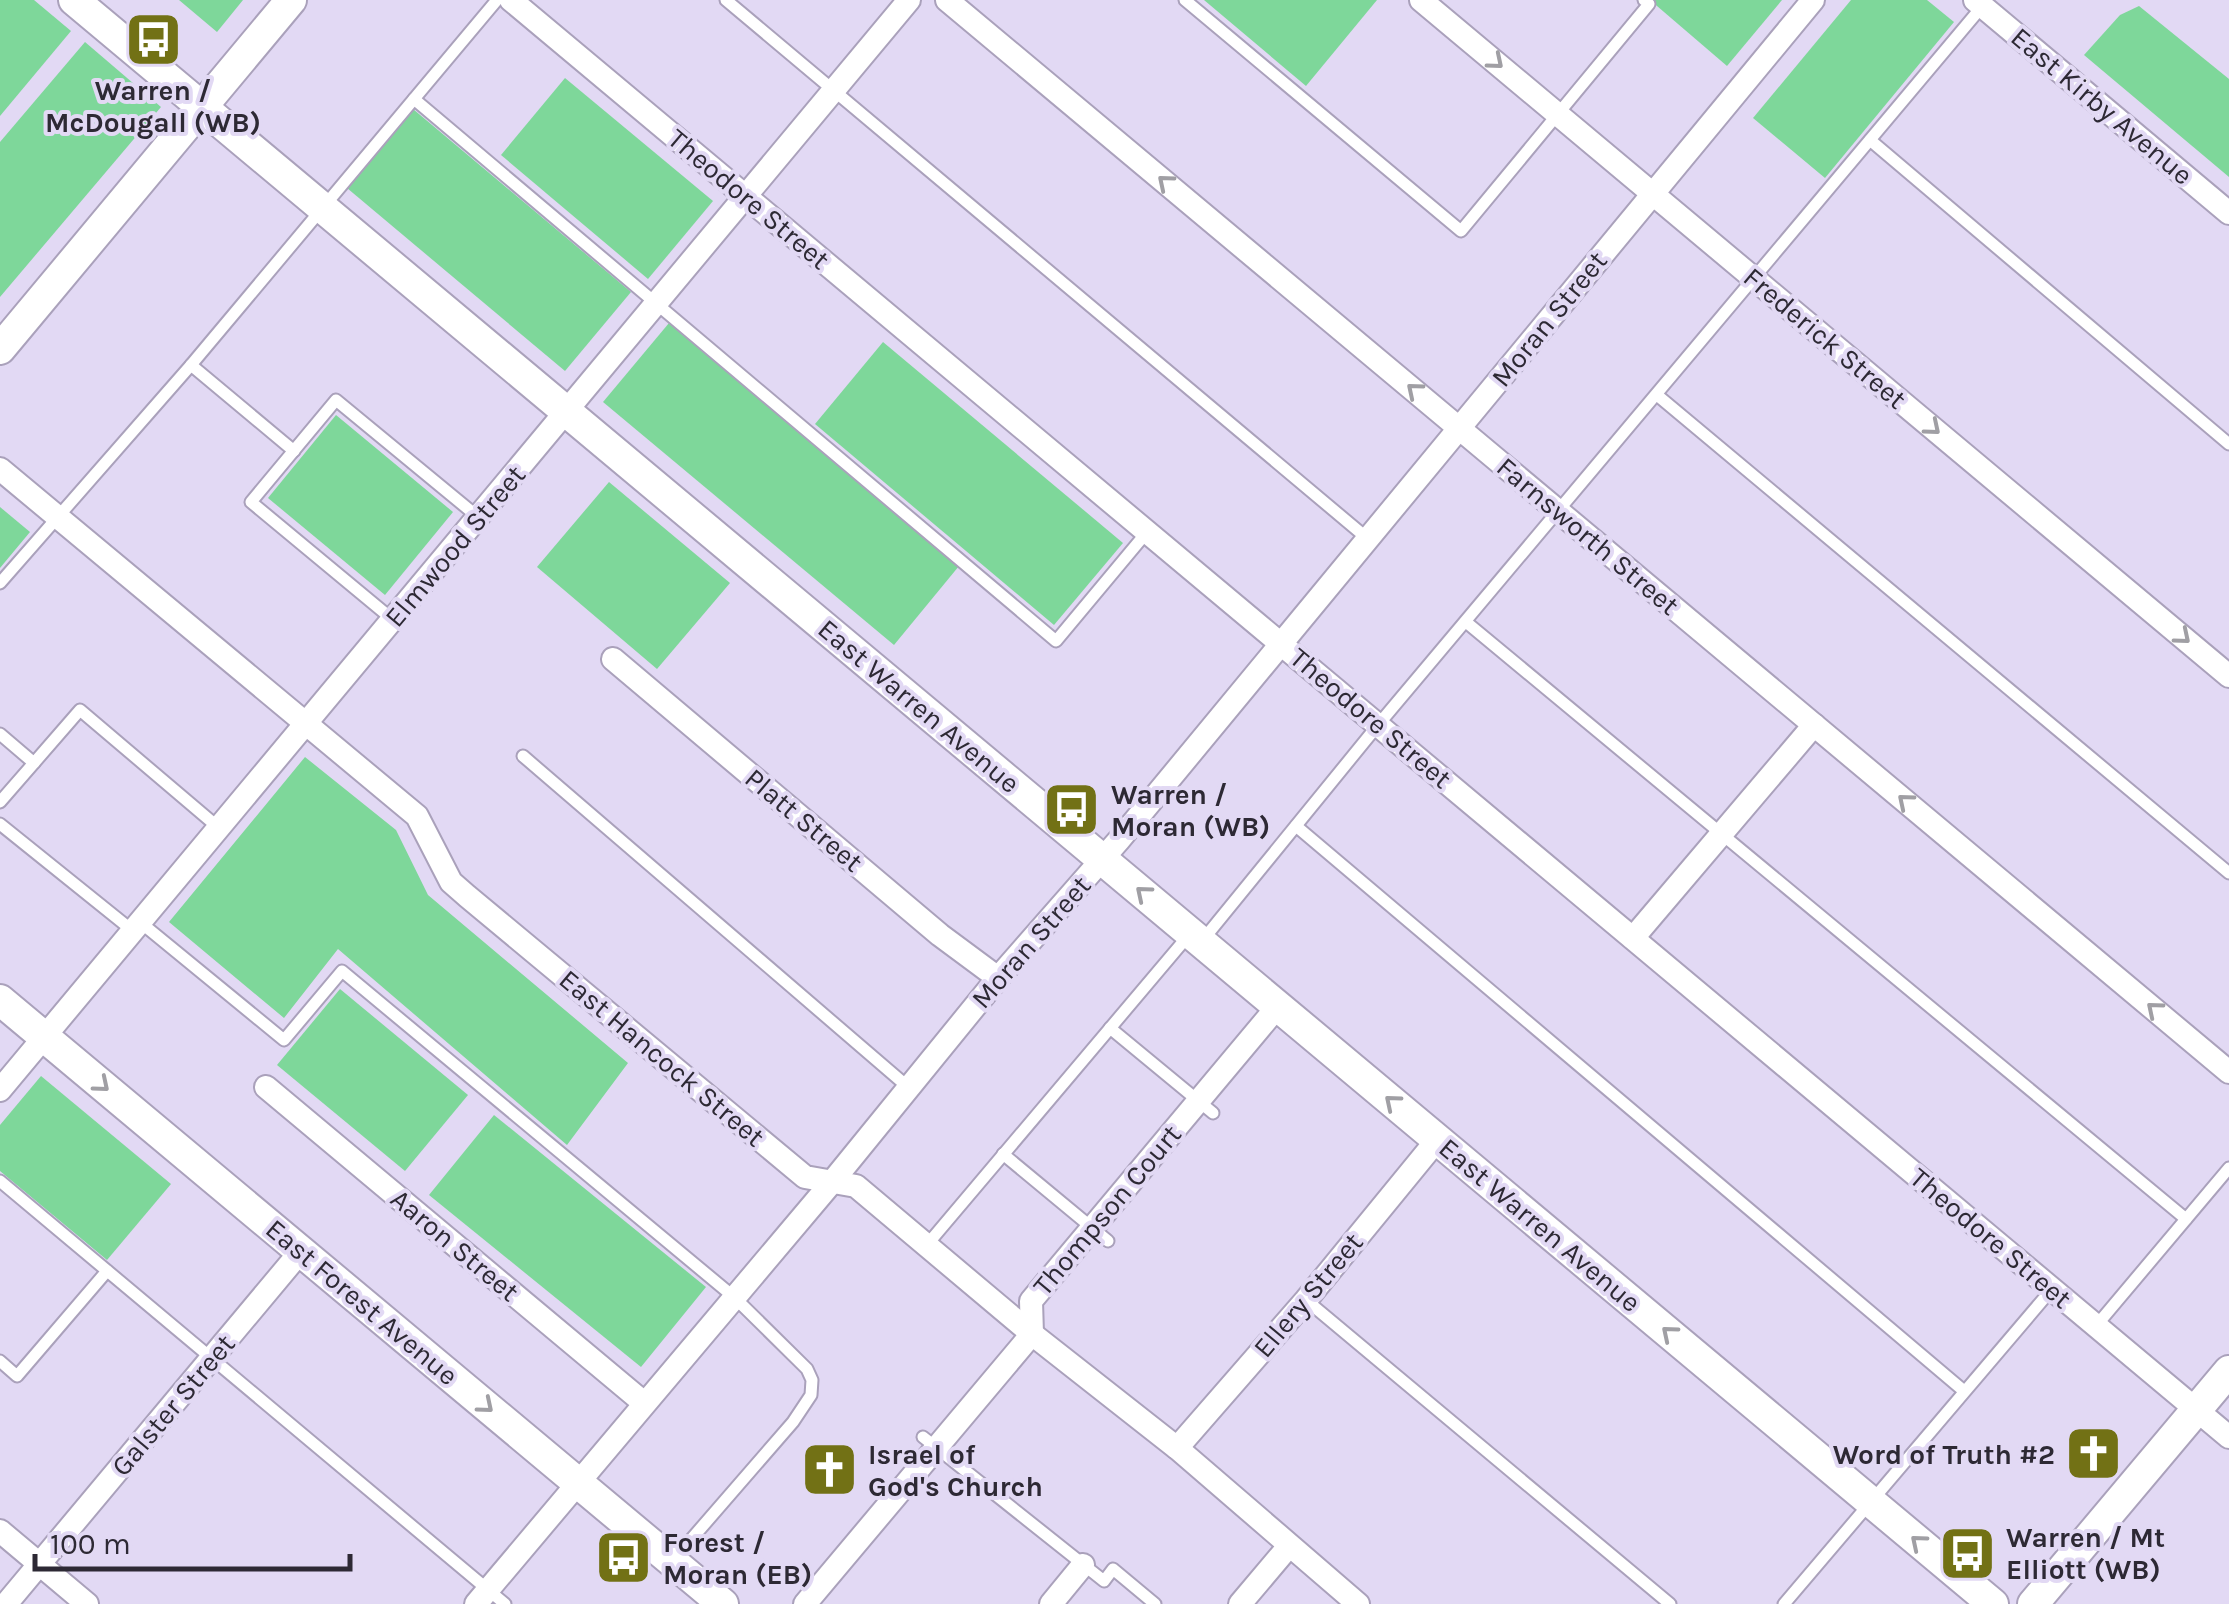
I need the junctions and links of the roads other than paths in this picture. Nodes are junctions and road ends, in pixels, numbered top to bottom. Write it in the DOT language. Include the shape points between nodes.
graph roads {
  1 [pos="291,0"];
  2 [pos="497,0"];
  3 [pos="510,0"];
  4 [pos="726,0"];
  5 [pos="909,0"];
  6 [pos="947,0"];
  7 [pos="1185,0"];
  8 [pos="1422,0"];
  9 [pos="1644,0"];
  10 [pos="1813,0"];
  11 [pos="1982,2"];
  12 [pos="90,9"];
  13 [pos="832,92"];
  14 [pos="414,99"];
  15 [pos="202,107"];
  16 [pos="1559,115"];
  17 [pos="1870,140"];
  18 [pos="1652,192"];
  19 [pos="746,196"];
  20 [pos="323,208"];
  21 [pos="2229,212"];
  22 [pos="1754,278"];
  23 [pos="656,303"];
  24 [pos="0,349"];
  25 [pos="191,365"];
  26 [pos="1657,394"];
  27 [pos="568,412"];
  28 [pos="1460,429"];
  29 [pos="2229,444"];
  30 [pos="294,451"];
  31 [pos="0,470"];
  32 [pos="1559,512"];
  33 [pos="56,517"];
  34 [pos="478,517"];
  35 [pos="1146,532"];
  36 [pos="1368,539"];
  37 [pos="0,583"];
  38 [pos="393,620"];
  39 [pos="1466,622"];
  40 [pos="1282,643"];
  41 [pos="613,659"];
  42 [pos="2229,676"];
  43 [pos="305,725"];
  44 [pos="1378,725"];
  45 [pos="1814,725"];
  46 [pos="0,734"];
  47 [pos="522,756"];
  48 [pos="34,762"];
  49 [pos="0,802"];
  50 [pos="0,824"];
  51 [pos="1296,826"];
  52 [pos="219,828"];
  53 [pos="1722,834"];
  54 [pos="1103,859"];
  55 [pos="2229,873"];
  56 [pos="136,926"];
  57 [pos="1196,937"];
  58 [pos="1633,938"];
  59 [pos="998,978"];
  60 [pos="0,1000"];
  61 [pos="1278,1006"];
  62 [pos="1110,1028"];
  63 [pos="44,1037"];
  64 [pos="2229,1072"];
  65 [pos="266,1087"];
  66 [pos="908,1088"];
  67 [pos="0,1090"];
  68 [pos="1206,1107"];
  69 [pos="1437,1140"];
  70 [pos="1003,1154"];
  71 [pos="2229,1168"];
  72 [pos="0,1181"];
  73 [pos="832,1182"];
  74 [pos="2186,1219"];
  75 [pos="1100,1234"];
  76 [pos="926,1246"];
  77 [pos="301,1252"];
  78 [pos="108,1271"];
  79 [pos="2052,1289"];
  80 [pos="734,1297"];
  81 [pos="1306,1300"];
  82 [pos="2096,1326"];
  83 [pos="1032,1334"];
  84 [pos="212,1358"];
  85 [pos="0,1361"];
  86 [pos="2229,1371"];
  87 [pos="1964,1392"];
  88 [pos="644,1404"];
  89 [pos="2196,1410"];
  90 [pos="2229,1437"];
  91 [pos="930,1442"];
  92 [pos="1177,1448"];
  93 [pos="577,1482"];
  94 [pos="1870,1502"];
  95 [pos="0,1531"];
  96 [pos="1289,1546"];
  97 [pos="672,1562"];
  98 [pos="40,1564"];
  99 [pos="1084,1565"];
  100 [pos="490,1599"];
  101 [pos="6,1604"];
  102 [pos="88,1604"];
  103 [pos="723,1604"];
  104 [pos="804,1604"];
  105 [pos="1051,1604"];
  106 [pos="1155,1604"];
  107 [pos="1240,1604"];
  108 [pos="1358,1604"];
  109 [pos="1670,1604"];
  110 [pos="1784,1604"];
  111 [pos="1993,1604"];
  112 [pos="2033,1604"];
  1 -- 15 [label="main road"];
  2 -- 14 [label="lane"];
  3 -- 19 [label="street, Theodore Street"];
  4 -- 13 [label="lane"];
  5 -- 13 [label="street, Elmwood Street"];
  28 -- 6 [label="street, Farnsworth Street, one-way"];
  7 -- 16 [label="lane" via="1461,231"];
  8 -- 16 [label="street, Frederick Street, one-way"];
  9 -- 16 [label="lane" via="1649,4"];
  10 -- 18 [label="street, Moran Street"];
  11 -- 17 [label="lane"];
  11 -- 21 [label="street, East Kirby Avenue"];
  12 -- 15 [label="main road, East Warren Avenue"];
  13 -- 19 [label="street, Elmwood Street"];
  13 -- 36 [label="lane"];
  14 -- 20 [label="lane"];
  14 -- 23 [label="lane"];
  15 -- 20 [label="main road, East Warren Avenue"];
  15 -- 24 [label="main road"];
  16 -- 18 [label="street, Frederick Street"];
  17 -- 22 [label="lane"];
  17 -- 29 [label="lane"];
  18 -- 22 [label="street, Frederick Street"];
  18 -- 28 [label="street, Moran Street"];
  19 -- 23 [label="street, Elmwood Street"];
  19 -- 35 [label="street, Theodore Street"];
  20 -- 25 [label="lane"];
  20 -- 27 [label="main road, East Warren Avenue"];
  22 -- 26 [label="lane"];
  22 -- 42 [label="street, Frederick Street, one-way"];
  23 -- 27 [label="street, Elmwood Street"];
  23 -- 35 [label="lane" via="1056,641"];
  25 -- 30 [label="lane"];
  25 -- 33 [label="lane"];
  26 -- 32 [label="lane"];
  26 -- 55 [label="lane"];
  27 -- 34 [label="street, Elmwood Street"];
  27 -- 54 [label="main road, East Warren Avenue"];
  28 -- 32 [label="street, Farnsworth Street"];
  28 -- 36 [label="street, Moran Street"];
  30 -- 34 [label="lane" via="336,400"];
  30 -- 38 [label="lane" via="251,502"];
  31 -- 33 [label="street, East Hancock Street"];
  32 -- 39 [label="lane"];
  32 -- 45 [label="street, Farnsworth Street"];
  33 -- 37 [label="lane"];
  33 -- 43 [label="street, East Hancock Street"];
  34 -- 38 [label="street, Elmwood Street"];
  35 -- 40 [label="street, Theodore Street"];
  36 -- 40 [label="street, Moran Street"];
  38 -- 43 [label="street, Elmwood Street"];
  39 -- 44 [label="lane"];
  39 -- 53 [label="lane"];
  40 -- 44 [label="street, Theodore Street"];
  40 -- 54 [label="street, Moran Street"];
  41 -- 59 [label="street, Platt Street"];
  43 -- 52 [label="street, Elmwood Street"];
  43 -- 73 [label="street, East Hancock Street" via="417,816 451,882 467,896 805,1177"];
  44 -- 51 [label="lane"];
  44 -- 58 [label="street, Theodore Street"];
  45 -- 53 [label="street"];
  64 -- 45 [label="street, Farnsworth Street, one-way"];
  46 -- 48 [label="lane"];
  47 -- 66 [label="lane"];
  48 -- 49 [label="lane"];
  48 -- 52 [label="lane" via="80,710"];
  50 -- 56 [label="lane"];
  51 -- 57 [label="lane"];
  51 -- 87 [label="lane"];
  52 -- 56 [label="street, Elmwood Street"];
  53 -- 58 [label="street"];
  53 -- 74 [label="lane"];
  57 -- 54 [label="main road, East Warren Avenue, one-way"];
  54 -- 59 [label="street, Moran Street"];
  56 -- 63 [label="street, Elmwood Street"];
  56 -- 80 [label="lane" via="284,1040 342,970"];
  57 -- 61 [label="main road, East Warren Avenue"];
  57 -- 62 [label="lane"];
  58 -- 79 [label="street, Theodore Street"];
  59 -- 66 [label="street, Moran Street"];
  60 -- 63 [label="main road, East Forest Avenue"];
  61 -- 68 [label="street, Thompson Court"];
  69 -- 61 [label="main road, East Warren Avenue, one-way"];
  62 -- 68 [label="lane"];
  62 -- 70 [label="lane"];
  63 -- 67 [label="street, Elmwood Street"];
  63 -- 77 [label="main road, East Forest Avenue, one-way"];
  65 -- 88 [label="street, Aaron Street"];
  66 -- 73 [label="street, Moran Street"];
  68 -- 75 [label="street, Thompson Court"];
  69 -- 81 [label="street, Ellery Street"];
  94 -- 69 [label="main road, East Warren Avenue, one-way"];
  70 -- 75 [label="lane"];
  70 -- 76 [label="lane"];
  71 -- 74 [label="lane"];
  72 -- 78 [label="lane"];
  73 -- 76 [label="street, East Hancock Street" via="856,1186"];
  73 -- 80 [label="street, Moran Street"];
  74 -- 82 [label="lane"];
  75 -- 83 [label="street, Thompson Court" via="1030,1301"];
  76 -- 83 [label="street, East Hancock Street"];
  77 -- 84 [label="street, Galster Street"];
  77 -- 93 [label="main road, East Forest Avenue, one-way"];
  78 -- 84 [label="lane"];
  78 -- 85 [label="lane" via="17,1376"];
  79 -- 82 [label="street, Theodore Street"];
  79 -- 87 [label="lane"];
  80 -- 88 [label="street, Moran Street"];
  80 -- 97 [label="lane" via="798,1357 812,1380 811,1395"];
  81 -- 92 [label="street, Ellery Street"];
  81 -- 109 [label="lane"];
  82 -- 89 [label="street, Theodore Street"];
  83 -- 91 [label="street, Thompson Court"];
  83 -- 92 [label="street, East Hancock Street"];
  84 -- 98 [label="street, Galster Street"];
  84 -- 100 [label="lane"];
  86 -- 89 [label="main road"];
  87 -- 94 [label="lane"];
  88 -- 93 [label="street, Moran Street"];
  89 -- 90 [label="street, Theodore Street"];
  89 -- 112 [label="main road"];
  91 -- 99 [label="lane"];
  91 -- 104 [label="street, Thompson Court"];
  92 -- 96 [label="street, East Hancock Street"];
  93 -- 97 [label="main road, East Forest Avenue"];
  93 -- 100 [label="street, Moran Street"];
  94 -- 110 [label="lane"];
  111 -- 94 [label="main road, East Warren Avenue, one-way"];
  95 -- 98 [label="street"];
  96 -- 107 [label="street"];
  96 -- 108 [label="street, East Hancock Street"];
  97 -- 103 [label="main road, East Forest Avenue"];
  98 -- 101 [label="street, Galster Street"];
  98 -- 102 [label="street"];
  99 -- 105 [label="street"];
  99 -- 106 [label="lane" via="1104,1581 1113,1569"];
}
